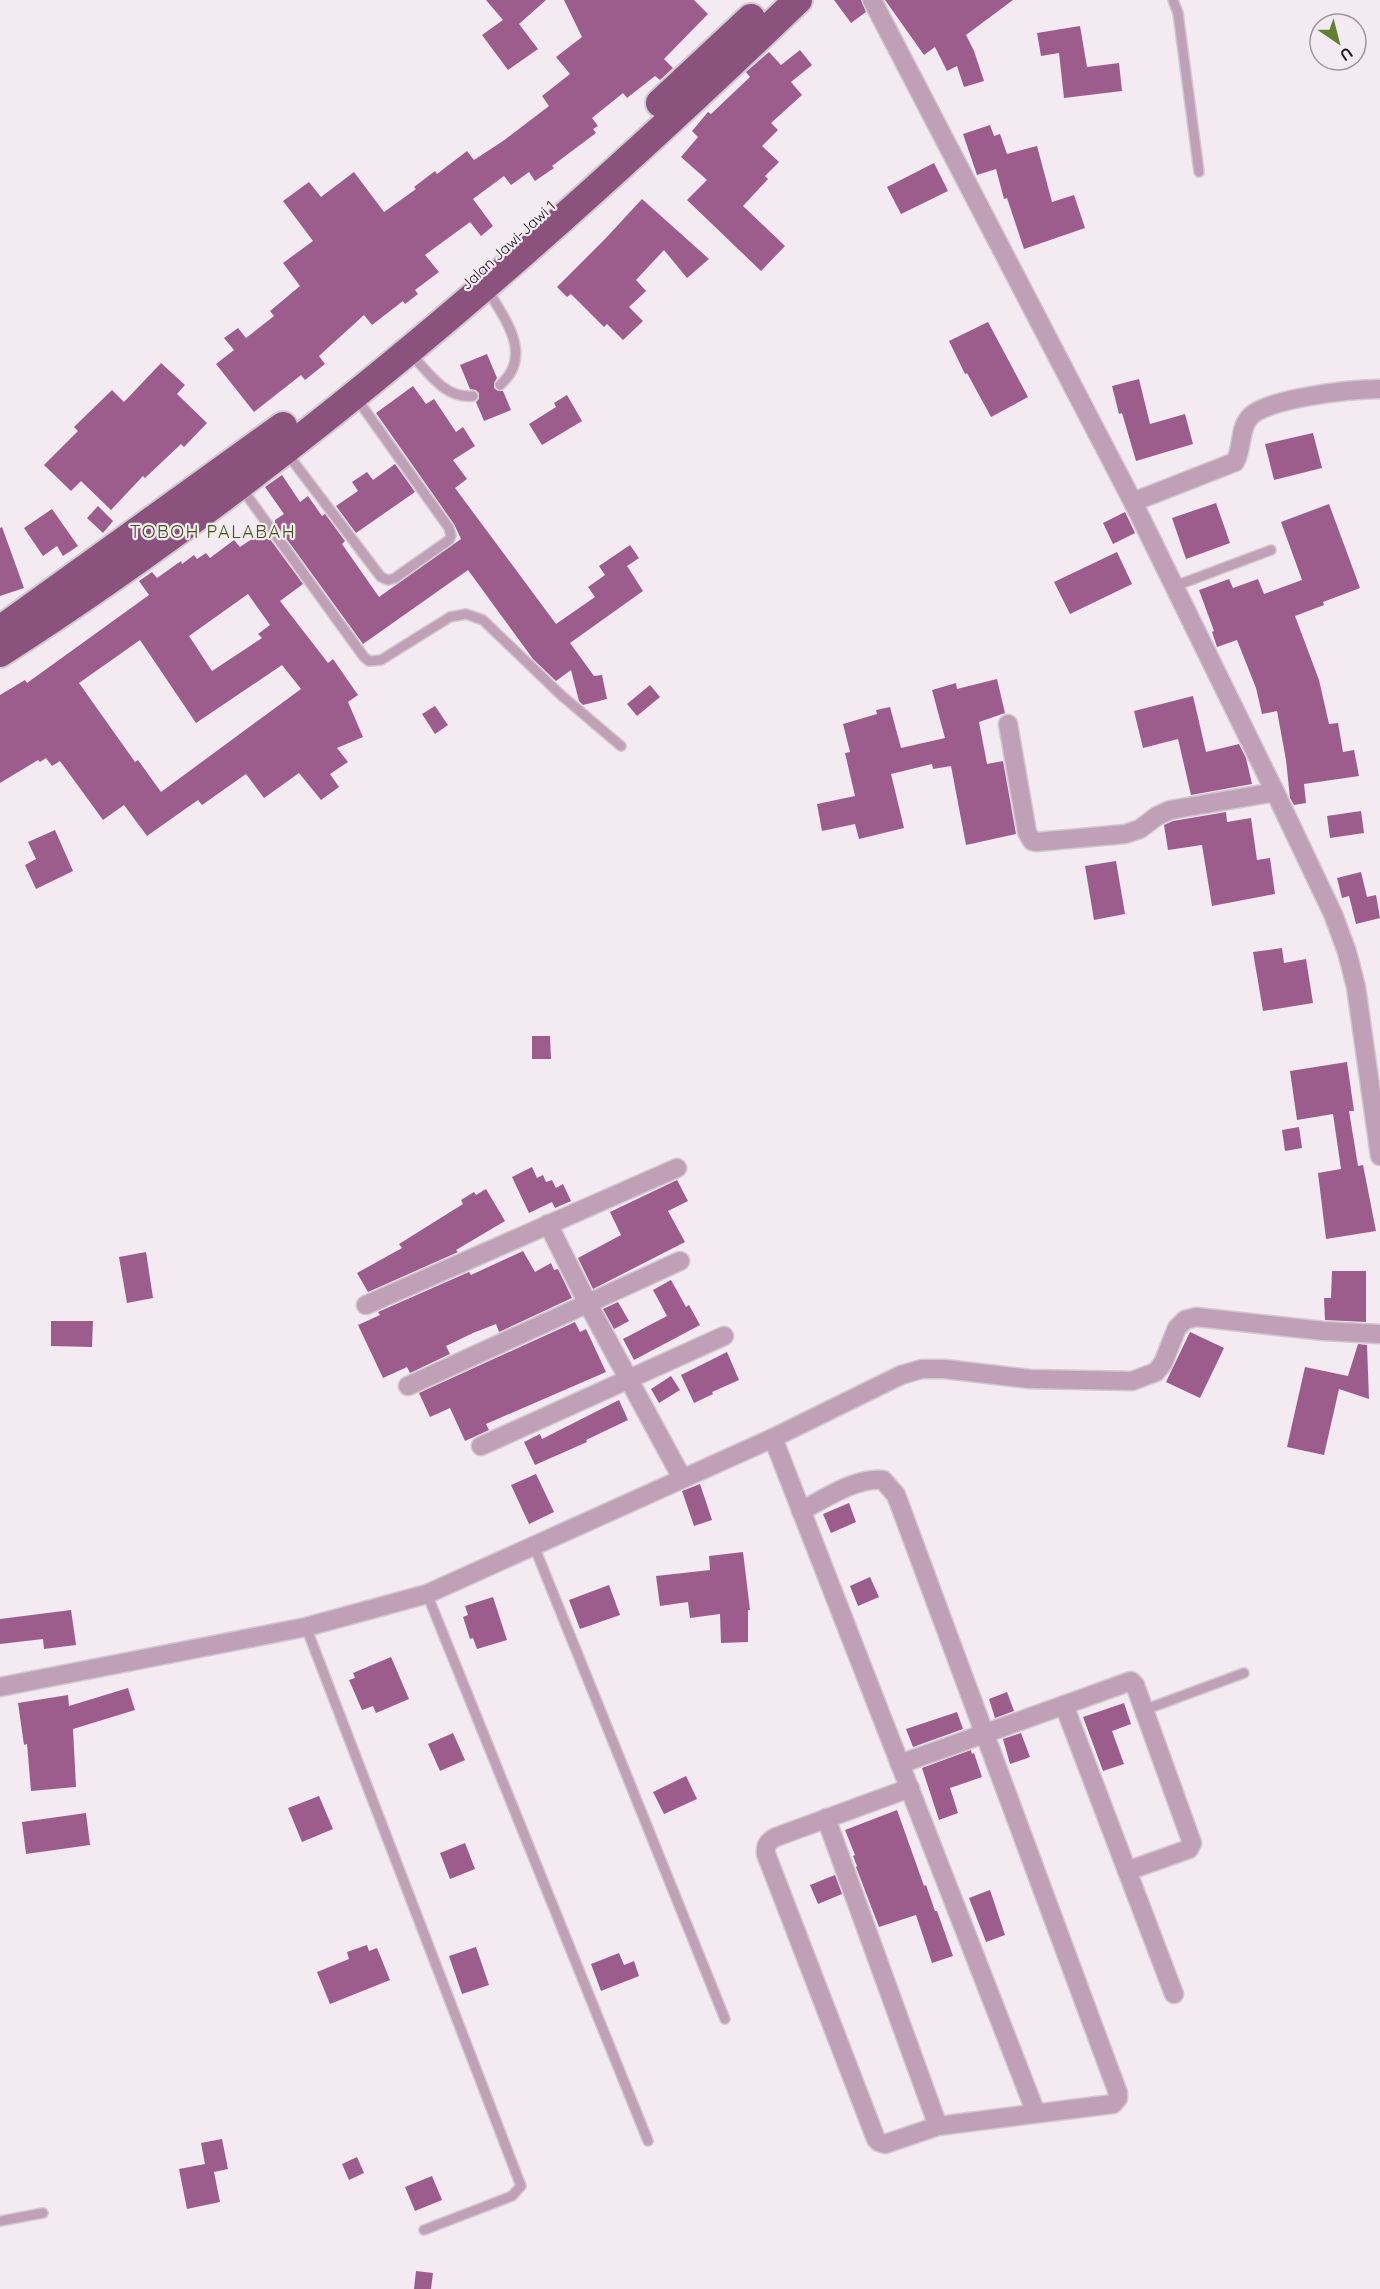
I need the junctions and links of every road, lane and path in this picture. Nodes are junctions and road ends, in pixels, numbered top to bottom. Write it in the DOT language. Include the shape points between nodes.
graph roads {
  1 [pos="770,0"];
  2 [pos="798,0"];
  3 [pos="872,0"];
  4 [pos="1173,0"];
  5 [pos="709,71"];
  6 [pos="1199,172"];
  7 [pos="483,283"];
  8 [pos="407,351"];
  9 [pos="500,385"];
  10 [pos="1380,389"];
  11 [pos="353,394"];
  12 [pos="473,396"];
  13 [pos="284,449"];
  14 [pos="233,476"];
  15 [pos="1133,502"];
  16 [pos="1271,550"];
  17 [pos="1175,586"];
  18 [pos="0,630"];
  19 [pos="0,653"];
  20 [pos="1008,724"];
  21 [pos="621,746"];
  22 [pos="1275,792"];
  23 [pos="1380,1156"];
  24 [pos="677,1168"];
  25 [pos="548,1224"];
  26 [pos="680,1261"];
  27 [pos="588,1304"];
  28 [pos="366,1305"];
  29 [pos="1380,1334"];
  30 [pos="724,1336"];
  31 [pos="630,1381"];
  32 [pos="408,1386"];
  33 [pos="772,1438"];
  34 [pos="481,1446"];
  35 [pos="682,1478"];
  36 [pos="801,1510"];
  37 [pos="534,1546"];
  38 [pos="427,1594"];
  39 [pos="306,1627"];
  40 [pos="1244,1673"];
  41 [pos="0,1687"];
  42 [pos="1064,1704"];
  43 [pos="1144,1710"];
  44 [pos="986,1733"];
  45 [pos="900,1764"];
  46 [pos="910,1788"];
  47 [pos="826,1818"];
  48 [pos="1127,1871"];
  49 [pos="1174,1994"];
  50 [pos="725,2019"];
  51 [pos="1036,2113"];
  52 [pos="938,2126"];
  53 [pos="648,2141"];
  54 [pos="43,2213"];
  55 [pos="0,2221"];
  56 [pos="424,2230"];
  1 -- 5 [label="highway, Jalan Jawi-Jawi 1"];
  2 -- 5 [label="highway"];
  3 -- 15 [label="street"];
  4 -- 6 [label="lane" via="1178,13"];
  5 -- 7 [label="highway"];
  5 -- 14 [label="highway, Jalan Jawi-Jawi 1" via="476,275"];
  7 -- 8 [label="highway"];
  7 -- 9 [label="lane" via="516,344 515,366"];
  8 -- 11 [label="highway"];
  8 -- 12 [label="lane" via="451,394 461,398"];
  10 -- 15 [label="street" via="1357,389 1260,409 1244,425 1235,462"];
  11 -- 13 [label="highway"];
  11 -- 13 [label="lane" via="449,528 448,540 394,578 381,577"];
  13 -- 14 [label="highway"];
  14 -- 18 [label="highway"];
  14 -- 19 [label="highway" via="141,557"];
  14 -- 21 [label="lane" via="369,661 381,660 450,617 466,614 483,621"];
  15 -- 17 [label="street"];
  16 -- 17 [label="lane"];
  17 -- 22 [label="street"];
  20 -- 22 [label="street" via="1027,832 1032,841 1125,834 1170,810"];
  22 -- 23 [label="street" via="1347,952 1356,987"];
  24 -- 25 [label="street"];
  25 -- 27 [label="street"];
  25 -- 28 [label="street"];
  26 -- 27 [label="street"];
  27 -- 31 [label="street"];
  27 -- 32 [label="street"];
  29 -- 33 [label="street" via="1197,1317 1185,1320 1177,1328 1163,1363 1145,1378 1063,1381 922,1369"];
  30 -- 31 [label="street"];
  31 -- 34 [label="street"];
  31 -- 35 [label="street"];
  33 -- 35 [label="street"];
  33 -- 36 [label="street"];
  35 -- 37 [label="street"];
  36 -- 44 [label="street" via="871,1479 884,1480 896,1495"];
  36 -- 45 [label="street"];
  37 -- 38 [label="street"];
  37 -- 50 [label="lane"];
  38 -- 39 [label="street"];
  38 -- 53 [label="lane"];
  39 -- 41 [label="street"];
  39 -- 56 [label="lane" via="521,2186 512,2196"];
  40 -- 43 [label="lane"];
  42 -- 43 [label="street" via="1131,1681"];
  42 -- 44 [label="street"];
  42 -- 48 [label="street"];
  43 -- 48 [label="street" via="1192,1843 1189,1849"];
  44 -- 45 [label="street"];
  44 -- 51 [label="street" via="1118,2093 1116,2101 1109,2105"];
  45 -- 46 [label="street"];
  46 -- 47 [label="street"];
  46 -- 51 [label="street"];
  47 -- 52 [label="street"];
  47 -- 52 [label="street" via="769,1841 765,1854 876,2139 885,2144"];
  48 -- 49 [label="street"];
  51 -- 52 [label="street"];
  54 -- 55 [label="lane"];
}
